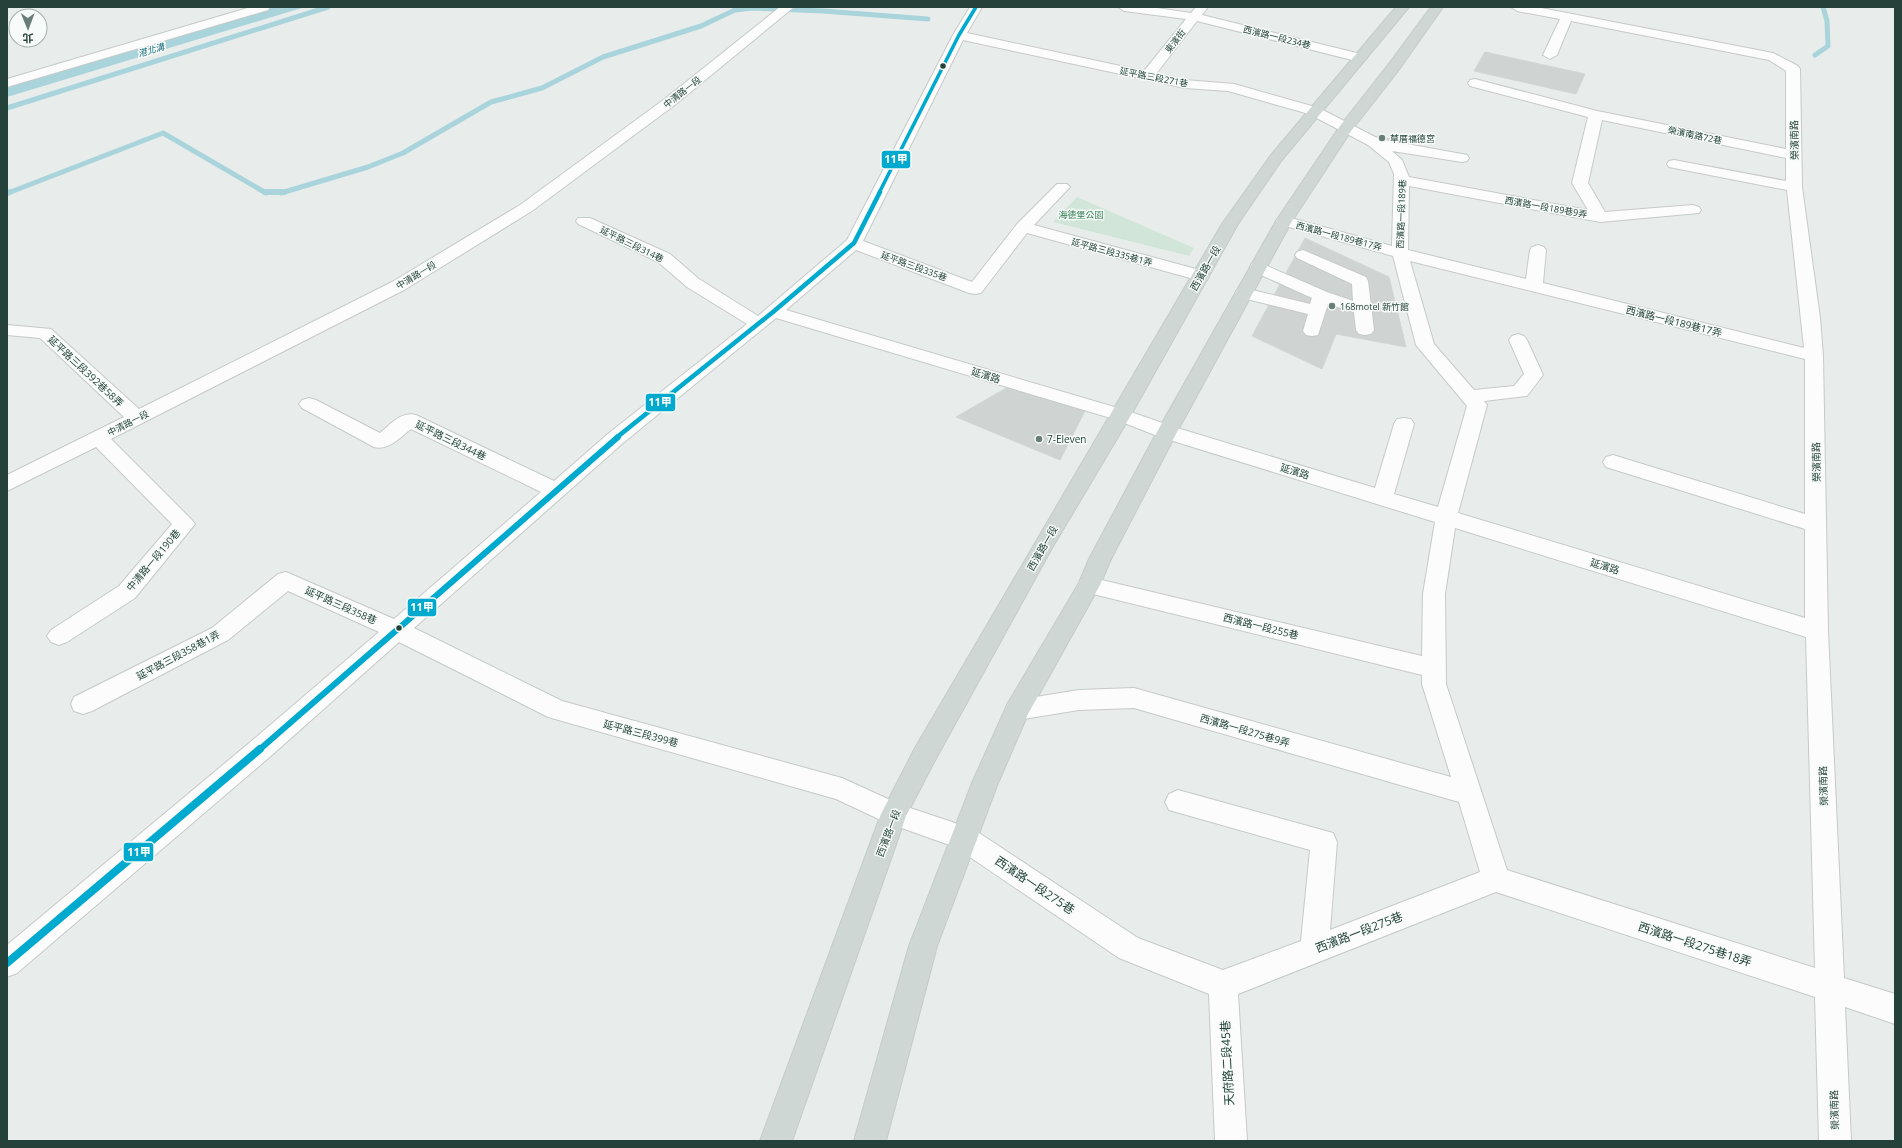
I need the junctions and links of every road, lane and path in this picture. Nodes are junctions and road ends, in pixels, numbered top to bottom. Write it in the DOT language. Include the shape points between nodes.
graph roads {
  1 [pos="264,7"];
  2 [pos="976,7"];
  3 [pos="1124,7"];
  4 [pos="1403,7"];
  5 [pos="1437,7"];
  6 [pos="1517,7"];
  7 [pos="784,10"];
  8 [pos="1198,12"];
  9 [pos="1567,17"];
  10 [pos="959,35"];
  11 [pos="1550,55"];
  12 [pos="1360,58"];
  13 [pos="1147,76"];
  14 [pos="7,83"];
  15 [pos="1475,84"];
  16 [pos="1314,111"];
  17 [pos="1596,115"];
  18 [pos="1345,129"];
  19 [pos="1373,142"];
  20 [pos="1794,155"];
  21 [pos="1462,158"];
  22 [pos="1674,164"];
  23 [pos="1402,180"];
  24 [pos="1062,187"];
  25 [pos="1794,187"];
  26 [pos="1692,210"];
  27 [pos="1600,217"];
  28 [pos="584,221"];
  29 [pos="1284,221"];
  30 [pos="1023,227"];
  31 [pos="854,243"];
  32 [pos="1538,250"];
  33 [pos="1400,253"];
  34 [pos="1303,255"];
  35 [pos="1258,267"];
  36 [pos="1201,276"];
  37 [pos="1534,286"];
  38 [pos="1244,293"];
  39 [pos="1319,303"];
  40 [pos="1362,309"];
  41 [pos="766,318"];
  42 [pos="7,330"];
  43 [pos="1365,330"];
  44 [pos="1312,331"];
  45 [pos="1518,340"];
  46 [pos="1814,356"];
  47 [pos="1470,396"];
  48 [pos="310,404"];
  49 [pos="1121,415"];
  50 [pos="137,418"];
  51 [pos="1404,424"];
  52 [pos="1167,432"];
  53 [pos="98,438"];
  54 [pos="1613,462"];
  55 [pos="7,484"];
  56 [pos="556,491"];
  57 [pos="1383,498"];
  58 [pos="1446,517"];
  59 [pos="1816,525"];
  60 [pos="286,580"];
  61 [pos="1089,585"];
  62 [pos="396,630"];
  63 [pos="1817,630"];
  64 [pos="59,636"];
  65 [pos="1434,668"];
  66 [pos="83,704"];
  67 [pos="1017,710"];
  68 [pos="1469,794"];
  69 [pos="1178,802"];
  70 [pos="894,814"];
  71 [pos="964,838"];
  72 [pos="1496,879"];
  73 [pos="1314,950"];
  74 [pos="7,962"];
  75 [pos="1224,985"];
  76 [pos="1829,987"];
  77 [pos="1895,1009"];
  78 [pos="776,1141"];
  79 [pos="870,1141"];
  80 [pos="1231,1141"];
  81 [pos="1835,1141"];
  1 -- 14 [label="street"];
  2 -- 10 [label="street"];
  3 -- 8 [label="street, 西濱路一段234巷"];
  4 -- 12 [label="main road, 西濱路一段"];
  5 -- 18 [label="main road"];
  6 -- 9 [label="street, 榮濱南路"];
  7 -- 50 [label="street, 中清路一段" via="671,101 526,208 398,286"];
  8 -- 12 [label="street, 西濱路一段234巷"];
  8 -- 13 [label="street, 東濱街"];
  9 -- 11 [label="street"];
  9 -- 20 [label="street, 榮濱南路" via="1780,60 1792,68"];
  10 -- 13 [label="street, 延平路三段271巷"];
  10 -- 31 [label="street"];
  12 -- 16 [label="main road, 西濱路一段"];
  13 -- 16 [label="street, 延平路三段271巷" via="1185,84 1229,86"];
  15 -- 17 [label="street, 榮濱南路72巷"];
  16 -- 18 [label="street, 延平路三段271巷"];
  16 -- 36 [label="main road, 西濱路一段" via="1276,158 1230,224"];
  17 -- 20 [label="street, 榮濱南路72巷"];
  17 -- 27 [label="street" via="1580,182"];
  18 -- 19 [label="street, 西濱路一段189巷"];
  18 -- 29 [label="main road"];
  19 -- 21 [label="street"];
  19 -- 23 [label="street, 西濱路一段189巷" via="1395,160"];
  20 -- 25 [label="street, 榮濱南路"];
  22 -- 25 [label="street"];
  23 -- 27 [label="street, 西濱路一段189巷9弄"];
  23 -- 33 [label="street, 西濱路一段189巷"];
  24 -- 30 [label="street"];
  25 -- 46 [label="street, 榮濱南路" via="1812,318"];
  26 -- 27 [label="street, 西濱路一段189巷9弄"];
  28 -- 41 [label="street, 延平路三段314巷" via="664,258 693,284"];
  29 -- 33 [label="street, 西濱路一段189巷17弄"];
  29 -- 35 [label="main road"];
  30 -- 31 [label="street, 延平路三段335巷" via="975,289"];
  30 -- 36 [label="street, 延平路三段335巷1弄"];
  31 -- 41 [label="street"];
  32 -- 37 [label="street"];
  33 -- 37 [label="street, 西濱路一段189巷17弄"];
  33 -- 47 [label="street, 西濱路一段189巷" via="1425,345"];
  34 -- 40 [label="street" via="1360,281"];
  35 -- 38 [label="main road"];
  35 -- 39 [label="street"];
  36 -- 49 [label="main road, 西濱路一段"];
  37 -- 46 [label="street, 西濱路一段189巷17弄"];
  38 -- 39 [label="street"];
  38 -- 52 [label="main road"];
  39 -- 40 [label="street"];
  39 -- 44 [label="street"];
  40 -- 43 [label="street"];
  41 -- 49 [label="street, 延濱路"];
  41 -- 56 [label="street" via="616,438"];
  42 -- 50 [label="street, 延平路三段392巷58弄" via="45,333"];
  45 -- 47 [label="street" via="1534,375 1520,392"];
  46 -- 59 [label="street, 榮濱南路"];
  47 -- 58 [label="street, 西濱路一段189巷" via="1477,405"];
  48 -- 56 [label="street, 延平路三段344巷" via="380,442 409,420"];
  49 -- 52 [label="street, 延濱路"];
  49 -- 70 [label="main road, 西濱路一段" via="1044,544"];
  50 -- 53 [label="street, 中清路一段"];
  51 -- 57 [label="street"];
  52 -- 57 [label="street, 延濱路"];
  52 -- 61 [label="main road" via="1100,559"];
  53 -- 55 [label="street, 中清路一段"];
  53 -- 64 [label="street, 中清路一段190巷" via="184,524 127,592"];
  54 -- 59 [label="street"];
  56 -- 62 [label="street"];
  57 -- 58 [label="street, 延濱路"];
  58 -- 63 [label="street, 延濱路"];
  58 -- 65 [label="street" via="1434,594"];
  59 -- 63 [label="street, 榮濱南路"];
  60 -- 62 [label="street, 延平路三段358巷"];
  60 -- 66 [label="street, 延平路三段358巷1弄" via="220,634"];
  61 -- 65 [label="street, 西濱路一段255巷"];
  61 -- 67 [label="main road"];
  62 -- 70 [label="street, 延平路三段399巷" via="557,710 842,789"];
  62 -- 74 [label="street" via="264,747"];
  63 -- 76 [label="street, 榮濱南路"];
  65 -- 68 [label="street" via="1434,684"];
  67 -- 68 [label="street, 西濱路一段275巷9弄" via="1079,700 1134,698"];
  67 -- 71 [label="main road"];
  68 -- 72 [label="street"];
  69 -- 73 [label="street" via="1324,842"];
  70 -- 71 [label="street, 西濱路一段275巷"];
  70 -- 78 [label="main road, 西濱路一段"];
  71 -- 75 [label="street, 西濱路一段275巷" via="1129,948"];
  71 -- 79 [label="main road" via="923,946"];
  72 -- 73 [label="street, 西濱路一段275巷"];
  72 -- 76 [label="street, 西濱路一段275巷18弄"];
  73 -- 75 [label="street, 西濱路一段275巷"];
  75 -- 80 [label="street, 天府路二段45巷"];
  76 -- 77 [label="street, 西濱路一段275巷18弄"];
  76 -- 81 [label="street, 榮濱南路"];
}
